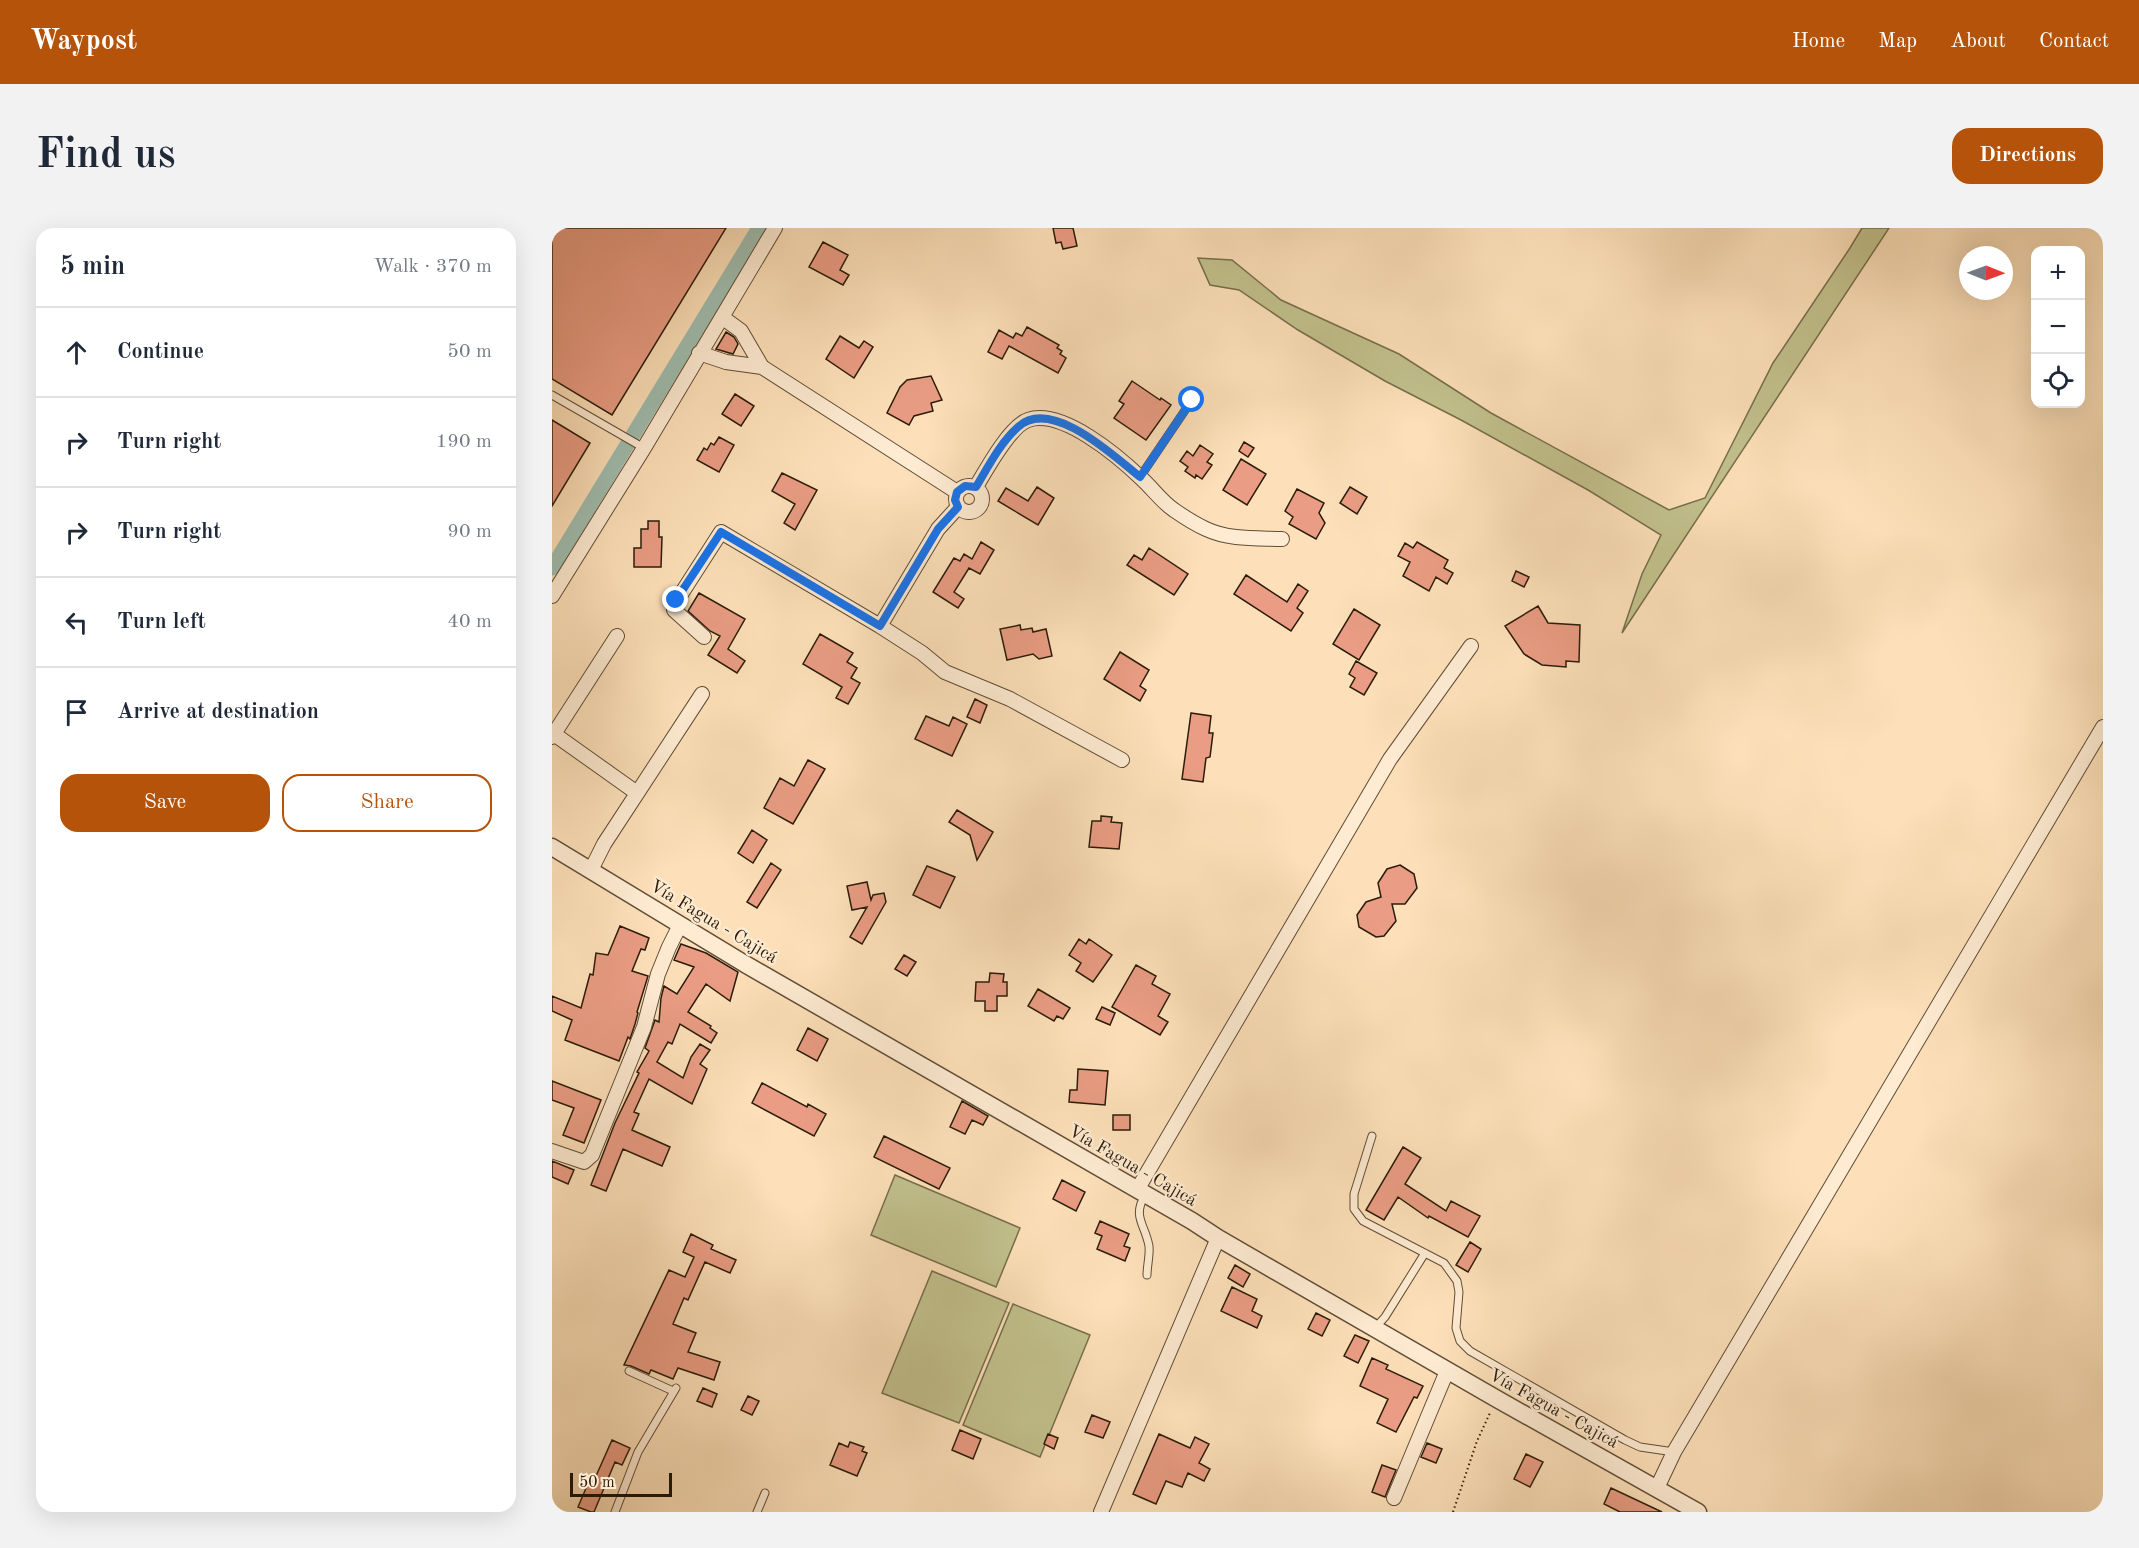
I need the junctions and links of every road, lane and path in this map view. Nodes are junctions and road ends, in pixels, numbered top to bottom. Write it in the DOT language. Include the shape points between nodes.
graph roads {
  1 [pos="775,228"];
  2 [pos="722,317"];
  3 [pos="699,353"];
  4 [pos="762,367"];
  5 [pos="552,395"];
  6 [pos="1192,400"];
  7 [pos="644,448"];
  8 [pos="1140,477"];
  9 [pos="976,487"];
  10 [pos="957,492"];
  11 [pos="958,507"];
  12 [pos="1282,539"];
  13 [pos="552,596"];
  14 [pos="880,626"];
  15 [pos="617,636"];
  16 [pos="704,637"];
  17 [pos="1471,646"];
  18 [pos="702,694"];
  19 [pos="2103,727"];
  20 [pos="553,736"];
  21 [pos="1122,760"];
  22 [pos="637,793"];
  23 [pos="552,847"];
  24 [pos="591,870"];
  25 [pos="680,925"];
  26 [pos="1372,1136"];
  27 [pos="552,1151"];
  28 [pos="1141,1192"];
  29 [pos="1218,1238"];
  30 [pos="1425,1253"];
  31 [pos="1146,1275"];
  32 [pos="1375,1328"];
  33 [pos="628,1371"];
  34 [pos="1447,1371"];
  35 [pos="1497,1399"];
  36 [pos="1674,1452"];
  37 [pos="1657,1488"];
  38 [pos="765,1493"];
  39 [pos="1394,1498"];
  40 [pos="615,1512"];
  41 [pos="757,1512"];
  42 [pos="1101,1512"];
  43 [pos="1453,1512"];
  44 [pos="1698,1512"];
  1 -- 2 [label="street"];
  2 -- 3 [label="street"];
  2 -- 4 [label="street" via="741,332"];
  3 -- 4 [label="street"];
  3 -- 7 [label="street"];
  4 -- 10 [label="street"];
  5 -- 7 [label="lane"];
  6 -- 8 [label="lane"];
  7 -- 13 [label="street"];
  8 -- 9 [label="street" via="1067,424 1037,418 1018,427"];
  8 -- 12 [label="street" via="1174,510 1207,530 1231,537"];
  9 -- 10 [label="street" via="965,486"];
  9 -- 11 [label="street" via="982,499 978,508 966,512"];
  10 -- 11 [label="street"];
  11 -- 14 [label="street" via="938,529"];
  14 -- 16 [label="street" via="721,532 674,605 674,610"];
  14 -- 21 [label="street" via="945,672 1010,699"];
  15 -- 20 [label="street"];
  17 -- 28 [label="street" via="1390,759"];
  18 -- 22 [label="street"];
  19 -- 36 [label="street"];
  20 -- 22 [label="street"];
  22 -- 24 [label="street"];
  23 -- 24 [label="street, Vía Fagua - Cajicá"];
  24 -- 25 [label="street, Vía Fagua - Cajicá"];
  25 -- 27 [label="street" via="658,974 644,1027 592,1155 584,1162"];
  25 -- 28 [label="street, Vía Fagua - Cajicá"];
  26 -- 30 [label="lane" via="1354,1194 1354,1209 1363,1221"];
  28 -- 29 [label="street, Vía Fagua - Cajicá"];
  28 -- 31 [label="lane" via="1139,1220 1149,1249"];
  29 -- 32 [label="street, Vía Fagua - Cajicá"];
  29 -- 42 [label="street"];
  30 -- 32 [label="lane"];
  30 -- 36 [label="lane" via="1444,1263 1457,1281 1456,1328 1460,1341 1470,1351 1632,1444"];
  32 -- 34 [label="street, Vía Fagua - Cajicá"];
  33 -- 40 [label="lane" via="674,1389 638,1452"];
  34 -- 35 [label="street, Vía Fagua - Cajicá"];
  34 -- 39 [label="street"];
  35 -- 37 [label="street, Vía Fagua - Cajicá"];
  35 -- 43 [label="path"];
  36 -- 37 [label="street"];
  37 -- 44 [label="street, Vía Fagua - Cajicá"];
  38 -- 41 [label="lane"];
}
